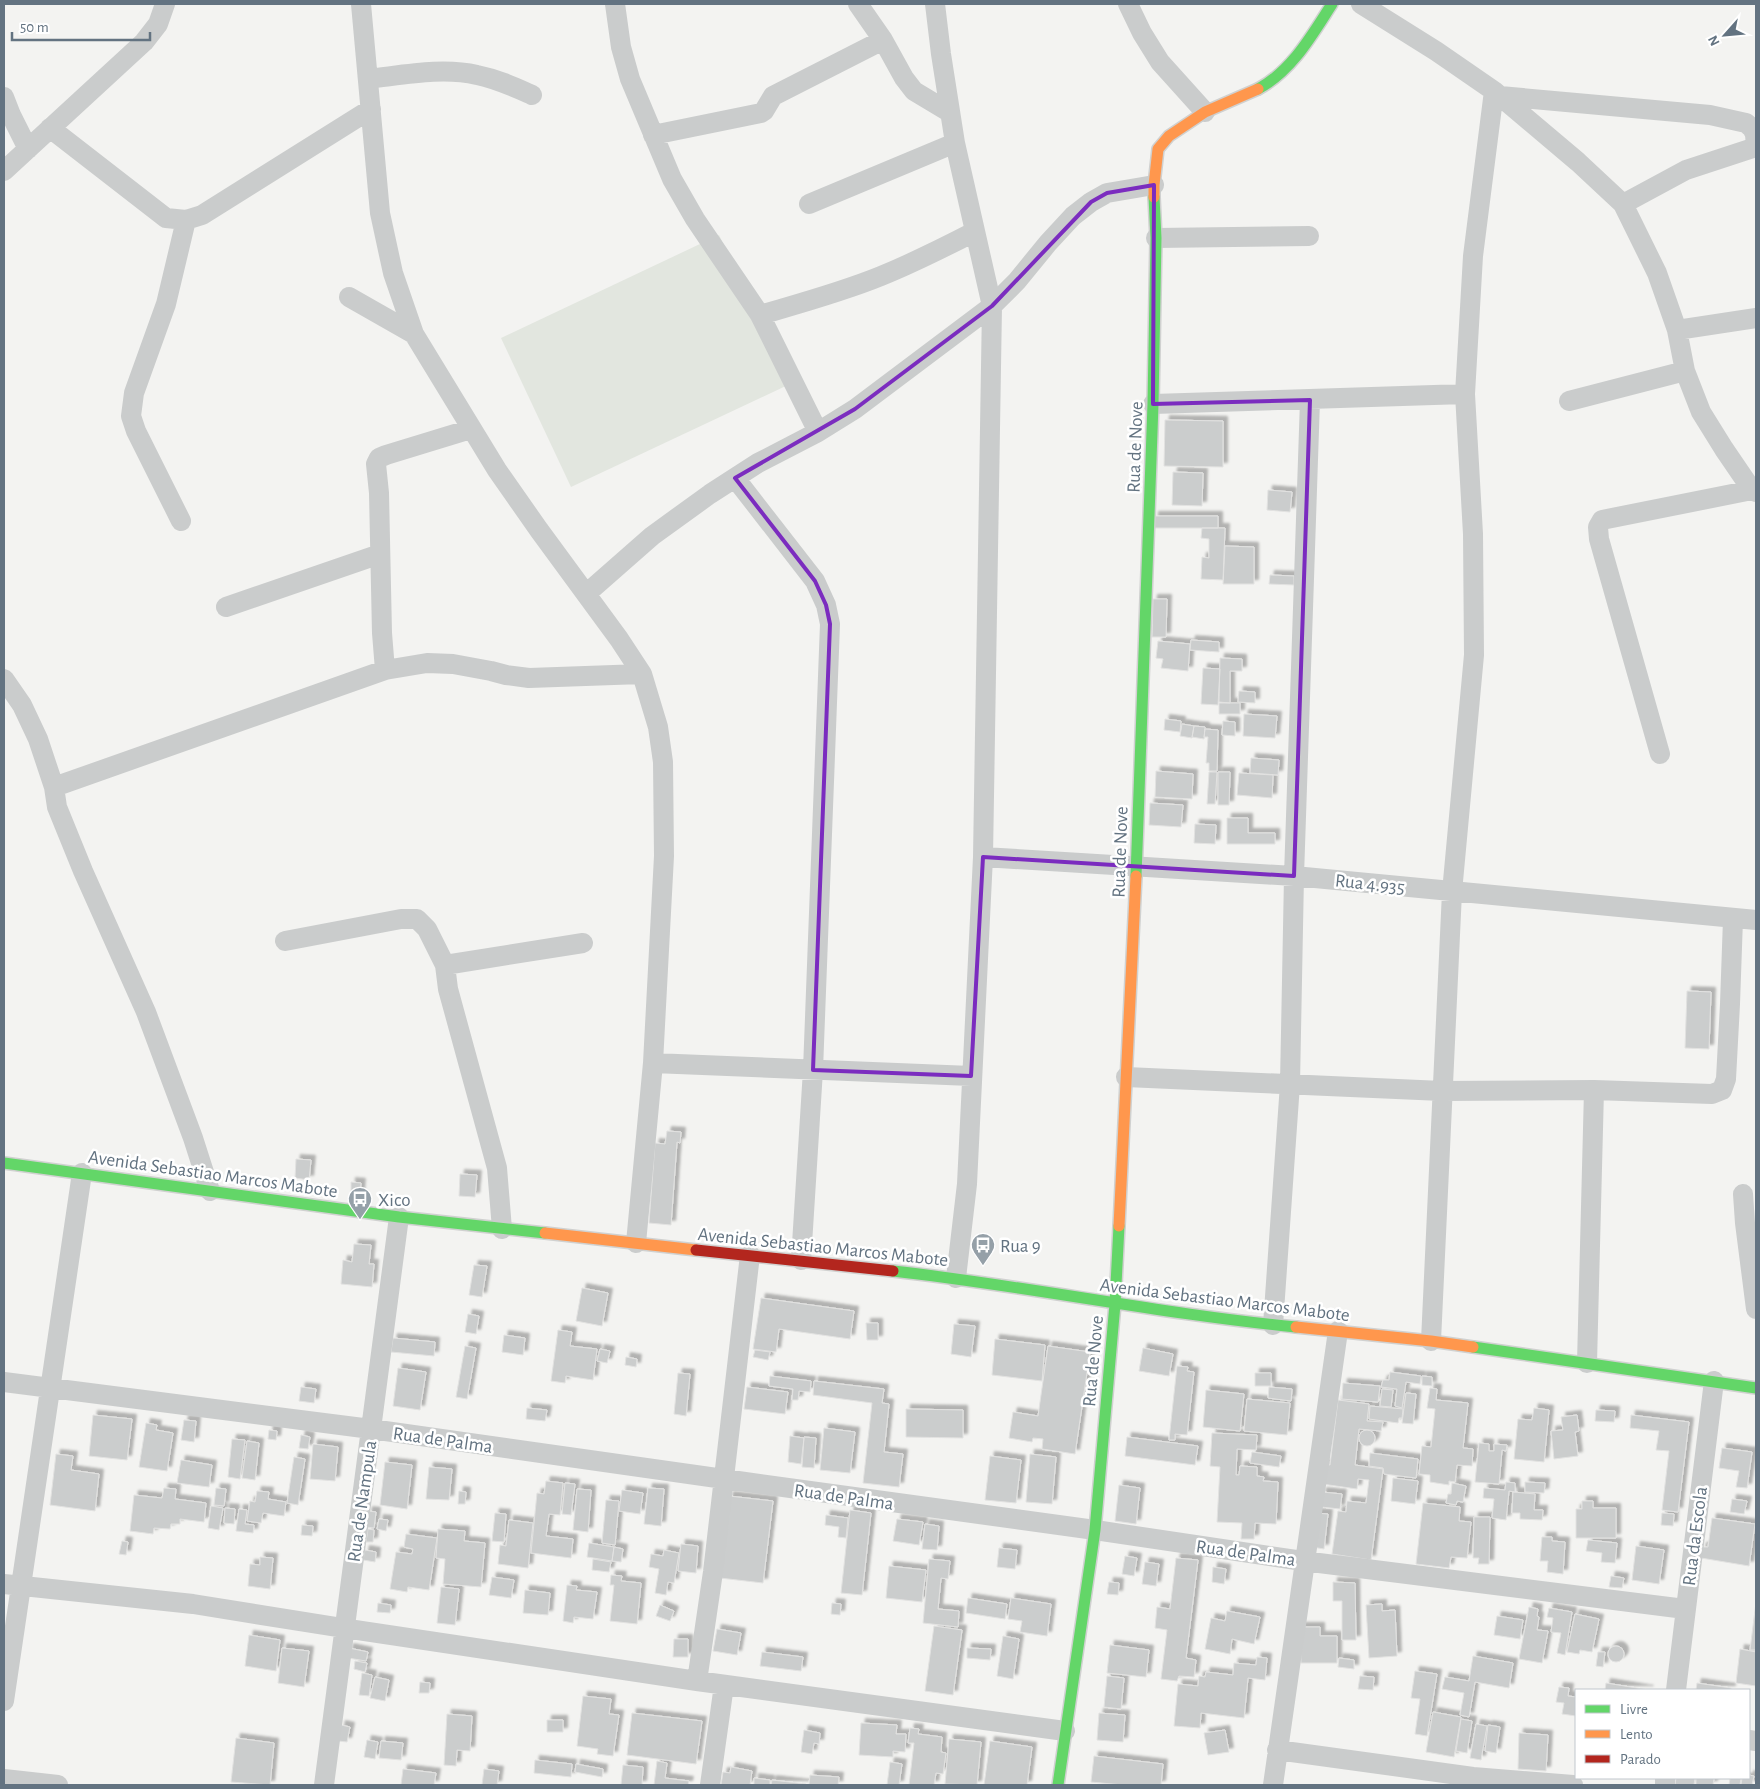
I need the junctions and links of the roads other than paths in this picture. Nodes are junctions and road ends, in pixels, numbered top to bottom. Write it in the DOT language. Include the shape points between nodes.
graph roads {
  1 [pos="165,4"];
  2 [pos="361,4"];
  3 [pos="616,4"];
  4 [pos="858,4"];
  5 [pos="935,4"];
  6 [pos="1128,4"];
  7 [pos="1332,4"];
  8 [pos="1361,4"];
  9 [pos="882,40"];
  10 [pos="368,79"];
  11 [pos="1497,94"];
  12 [pos="532,95"];
  13 [pos="4,97"];
  14 [pos="371,109"];
  15 [pos="950,112"];
  16 [pos="1205,112"];
  17 [pos="50,128"];
  18 [pos="653,135"];
  19 [pos="955,143"];
  20 [pos="1756,147"];
  21 [pos="28,149"];
  22 [pos="4,171"];
  23 [pos="1154,185"];
  24 [pos="809,204"];
  25 [pos="1623,204"];
  26 [pos="186,220"];
  27 [pos="974,232"];
  28 [pos="1309,236"];
  29 [pos="1156,238"];
  30 [pos="350,297"];
  31 [pos="992,306"];
  32 [pos="760,315"];
  33 [pos="1756,318"];
  34 [pos="1677,330"];
  35 [pos="414,334"];
  36 [pos="1685,371"];
  37 [pos="1466,394"];
  38 [pos="1310,400"];
  39 [pos="1569,401"];
  40 [pos="1153,404"];
  41 [pos="471,429"];
  42 [pos="818,432"];
  43 [pos="735,478"];
  44 [pos="1754,491"];
  45 [pos="181,521"];
  46 [pos="380,554"];
  47 [pos="586,594"];
  48 [pos="226,607"];
  49 [pos="385,670"];
  50 [pos="642,674"];
  51 [pos="4,679"];
  52 [pos="1660,754"];
  53 [pos="54,786"];
  54 [pos="983,857"];
  55 [pos="1137,865"];
  56 [pos="1294,876"];
  57 [pos="1452,892"];
  58 [pos="1733,919"];
  59 [pos="1756,920"];
  60 [pos="285,941"];
  61 [pos="583,943"];
  62 [pos="445,965"];
  63 [pos="653,1063"];
  64 [pos="814,1070"];
  65 [pos="971,1076"];
  66 [pos="1126,1077"];
  67 [pos="1290,1084"];
  68 [pos="1594,1090"];
  69 [pos="1442,1091"];
  70 [pos="4,1163"];
  71 [pos="82,1173"];
  72 [pos="210,1191"];
  73 [pos="1743,1194"];
  74 [pos="399,1217"];
  75 [pos="502,1229"];
  76 [pos="636,1243"];
  77 [pos="750,1255"];
  78 [pos="801,1260"];
  79 [pos="956,1278"];
  80 [pos="1115,1304"];
  81 [pos="1756,1309"];
  82 [pos="1273,1325"];
  83 [pos="1338,1331"];
  84 [pos="1431,1341"];
  85 [pos="1587,1363"];
  86 [pos="1714,1381"];
  87 [pos="4,1382"];
  88 [pos="1756,1388"];
  89 [pos="50,1389"];
  90 [pos="371,1429"];
  91 [pos="724,1479"];
  92 [pos="1095,1530"];
  93 [pos="1304,1561"];
  94 [pos="12,1585"];
  95 [pos="1685,1608"];
  96 [pos="343,1628"];
  97 [pos="697,1681"];
  98 [pos="724,1685"];
  99 [pos="1676,1689"];
  100 [pos="4,1701"];
  101 [pos="1065,1731"];
  102 [pos="1277,1750"];
  103 [pos="4,1779"];
  104 [pos="1472,1781"];
  105 [pos="58,1785"];
  106 [pos="324,1785"];
  107 [pos="710,1785"];
  108 [pos="1058,1785"];
  109 [pos="1273,1785"];
  110 [pos="1573,1785"];
  1 -- 17 [label="street" via="158,24 144,42"];
  2 -- 10 [label="street"];
  3 -- 18 [label="street" via="630,79"];
  4 -- 9 [label="street"];
  5 -- 15 [label="street"];
  6 -- 16 [label="street" via="1160,62"];
  7 -- 16 [label="street, Rua de Nove" via="1298,54 1266,85"];
  8 -- 11 [label="street"];
  9 -- 15 [label="street" via="914,91"];
  9 -- 18 [label="street" via="773,96 761,113"];
  10 -- 12 [label="street" via="422,73 475,74 496,79"];
  10 -- 14 [label="street"];
  11 -- 20 [label="street" via="1710,115 1746,123 1755,134"];
  11 -- 25 [label="street"];
  11 -- 37 [label="street" via="1473,256"];
  13 -- 21 [label="street"];
  14 -- 26 [label="street" via="202,215"];
  14 -- 35 [label="street" via="380,213 393,273"];
  15 -- 19 [label="street"];
  16 -- 23 [label="street, Rua de Nove" via="1168,136 1158,149"];
  17 -- 21 [label="street"];
  17 -- 26 [label="street" via="166,218"];
  18 -- 32 [label="street" via="672,179 695,219"];
  19 -- 24 [label="street"];
  19 -- 27 [label="street"];
  20 -- 25 [label="street" via="1686,170"];
  21 -- 22 [label="street"];
  23 -- 29 [label="street, Rua de Nove"];
  23 -- 31 [label="street" via="1107,193 1091,202 1073,216"];
  25 -- 34 [label="street" via="1657,273"];
  26 -- 45 [label="street" via="166,304 134,393 131,416"];
  27 -- 31 [label="street"];
  27 -- 32 [label="street" via="880,276"];
  28 -- 29 [label="street"];
  29 -- 40 [label="street, Rua de Nove"];
  30 -- 35 [label="street"];
  31 -- 42 [label="street" via="855,409"];
  31 -- 54 [label="street"];
  32 -- 42 [label="street"];
  33 -- 34 [label="street"];
  34 -- 36 [label="street"];
  35 -- 41 [label="street"];
  36 -- 39 [label="street"];
  36 -- 44 [label="street" via="1701,412"];
  37 -- 38 [label="street"];
  37 -- 57 [label="street" via="1473,534 1474,655"];
  38 -- 40 [label="street"];
  38 -- 56 [label="street"];
  40 -- 55 [label="street, Rua de Nove"];
  41 -- 46 [label="street" via="379,458 376,464"];
  41 -- 47 [label="street"];
  42 -- 43 [label="street" via="758,462"];
  43 -- 47 [label="street" via="652,536"];
  43 -- 64 [label="street" via="815,581 830,624"];
  44 -- 52 [label="street" via="1602,520 1598,527"];
  46 -- 48 [label="street"];
  46 -- 49 [label="street"];
  47 -- 50 [label="street"];
  49 -- 50 [label="street" via="427,663 453,664 529,678"];
  49 -- 53 [label="street"];
  50 -- 63 [label="street" via="658,727 663,762 664,856"];
  51 -- 53 [label="street" via="22,705 38,739"];
  53 -- 72 [label="street" via="65,826 146,1012"];
  54 -- 55 [label="street, Rua 4.935"];
  54 -- 65 [label="street"];
  55 -- 56 [label="street, Rua 4.935"];
  55 -- 66 [label="street, Rua de Nove"];
  56 -- 57 [label="street, Rua 4.935"];
  56 -- 67 [label="street"];
  57 -- 58 [label="street, Rua 4.935"];
  57 -- 69 [label="street"];
  58 -- 59 [label="street, Rua 4.935"];
  58 -- 68 [label="street" via="1726,1079 1722,1090 1712,1094"];
  60 -- 62 [label="street" via="401,919 417,919"];
  61 -- 62 [label="street"];
  62 -- 75 [label="street" via="448,989 497,1168"];
  63 -- 64 [label="street"];
  63 -- 76 [label="street"];
  64 -- 65 [label="street"];
  64 -- 78 [label="street"];
  65 -- 79 [label="street" via="967,1184"];
  66 -- 67 [label="street"];
  66 -- 80 [label="street, Rua de Nove"];
  67 -- 69 [label="street"];
  67 -- 82 [label="street"];
  68 -- 69 [label="street"];
  68 -- 85 [label="street"];
  69 -- 84 [label="street"];
  70 -- 71 [label="street, Avenida Sebastiao Marcos Mabote"];
  71 -- 72 [label="street, Avenida Sebastiao Marcos Mabote"];
  71 -- 89 [label="street"];
  72 -- 74 [label="street, Avenida Sebastiao Marcos Mabote"];
  73 -- 81 [label="street"];
  74 -- 75 [label="street, Avenida Sebastiao Marcos Mabote"];
  74 -- 90 [label="street, Rua de Nampula"];
  75 -- 76 [label="street, Avenida Sebastiao Marcos Mabote"];
  76 -- 77 [label="street, Avenida Sebastiao Marcos Mabote"];
  77 -- 78 [label="street, Avenida Sebastiao Marcos Mabote"];
  77 -- 91 [label="street"];
  78 -- 79 [label="street, Avenida Sebastiao Marcos Mabote"];
  79 -- 80 [label="street, Avenida Sebastiao Marcos Mabote"];
  80 -- 82 [label="street, Avenida Sebastiao Marcos Mabote"];
  80 -- 92 [label="street, Rua de Nove"];
  82 -- 83 [label="street, Avenida Sebastiao Marcos Mabote"];
  83 -- 84 [label="street, Avenida Sebastiao Marcos Mabote"];
  83 -- 93 [label="street"];
  84 -- 85 [label="street, Avenida Sebastiao Marcos Mabote"];
  85 -- 86 [label="street, Avenida Sebastiao Marcos Mabote"];
  86 -- 88 [label="street, Avenida Sebastiao Marcos Mabote"];
  86 -- 95 [label="street, Rua da Escola"];
  87 -- 89 [label="street, Rua de Palma"];
  89 -- 90 [label="street, Rua de Palma"];
  89 -- 94 [label="street"];
  90 -- 91 [label="street, Rua de Palma"];
  90 -- 96 [label="street, Rua de Nampula"];
  91 -- 92 [label="street, Rua de Palma"];
  91 -- 97 [label="street"];
  92 -- 93 [label="street, Rua de Palma"];
  92 -- 101 [label="street, Rua de Nove"];
  93 -- 95 [label="street, Rua de Palma"];
  93 -- 102 [label="street"];
  94 -- 96 [label="street" via="194,1604"];
  94 -- 100 [label="street"];
  95 -- 99 [label="street, Rua da Escola"];
  96 -- 97 [label="street"];
  96 -- 106 [label="street, Rua de Nampula"];
  97 -- 98 [label="street"];
  98 -- 101 [label="street"];
  98 -- 107 [label="street"];
  101 -- 108 [label="street, Rua de Nove"];
  102 -- 104 [label="street"];
  102 -- 109 [label="street"];
  103 -- 105 [label="street"];
  104 -- 110 [label="street"];
}
